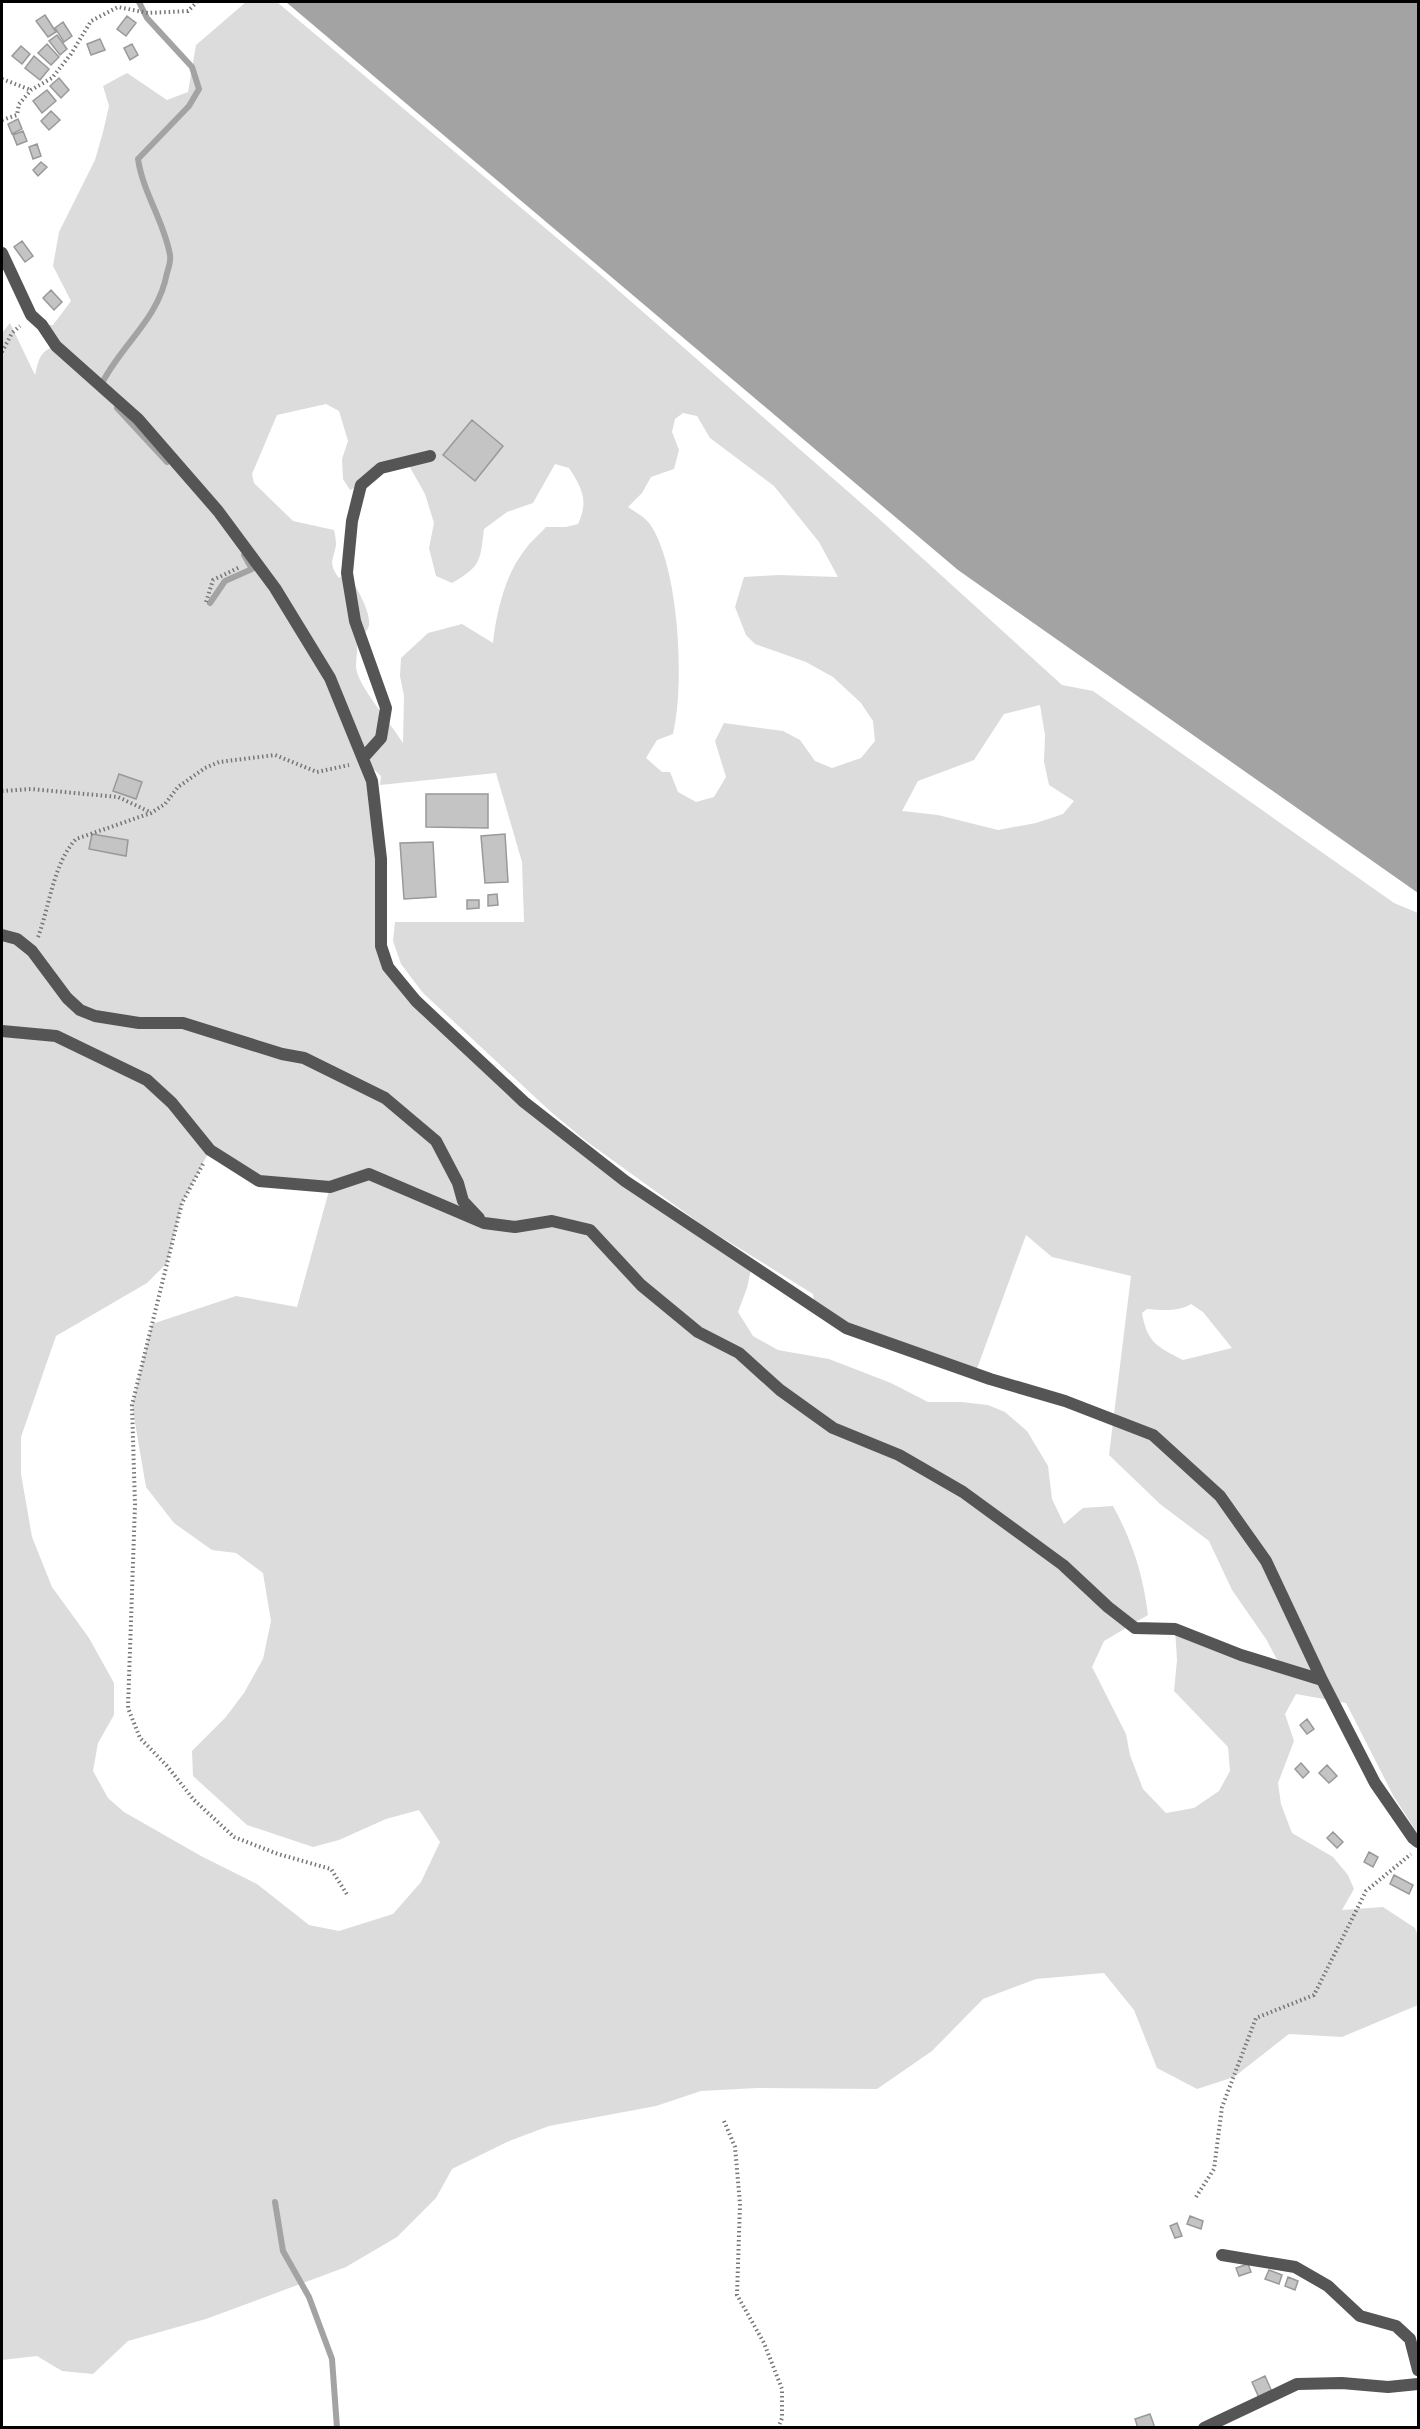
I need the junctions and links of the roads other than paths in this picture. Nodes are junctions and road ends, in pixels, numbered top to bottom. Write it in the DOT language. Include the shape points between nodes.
graph roads {
  1 [pos="2,254"];
  2 [pos="429,456"];
  3 [pos="363,758"];
  4 [pos="2,935"];
  5 [pos="2,1031"];
  6 [pos="484,1223"];
  7 [pos="1322,1680"];
  8 [pos="1419,1842"];
  9 [pos="1222,2255"];
  10 [pos="1419,2370"];
  11 [pos="1419,2384"];
  12 [pos="1204,2427"];
  1 -- 3 [label="street" via="31,315 56,346 138,419 218,511 275,588 330,678"];
  2 -- 3 [label="street" via="381,468 362,485 352,521 347,573 355,621 386,708 381,738"];
  3 -- 7 [label="street" via="372,781 381,859 381,946 388,967 416,1001 524,1102 625,1181 846,1328 1153,1434 1220,1496 1266,1561"];
  4 -- 6 [label="street" via="17,939 32,951 80,1010 139,1023 183,1023 304,1058 386,1098 436,1141 463,1201"];
  5 -- 6 [label="street" via="56,1036 147,1080 172,1103 210,1150 259,1181 330,1187 369,1174"];
  6 -- 7 [label="street" via="515,1227 552,1221 590,1230 641,1285 698,1332 739,1353 780,1390 832,1428 899,1455 963,1492 1063,1565 1135,1628 1175,1629"];
  7 -- 8 [label="street" via="1374,1783"];
  9 -- 10 [label="street" via="1295,2267 1328,2286 1360,2316 1396,2326 1410,2339"];
  11 -- 12 [label="street" via="1297,2384"];
}
